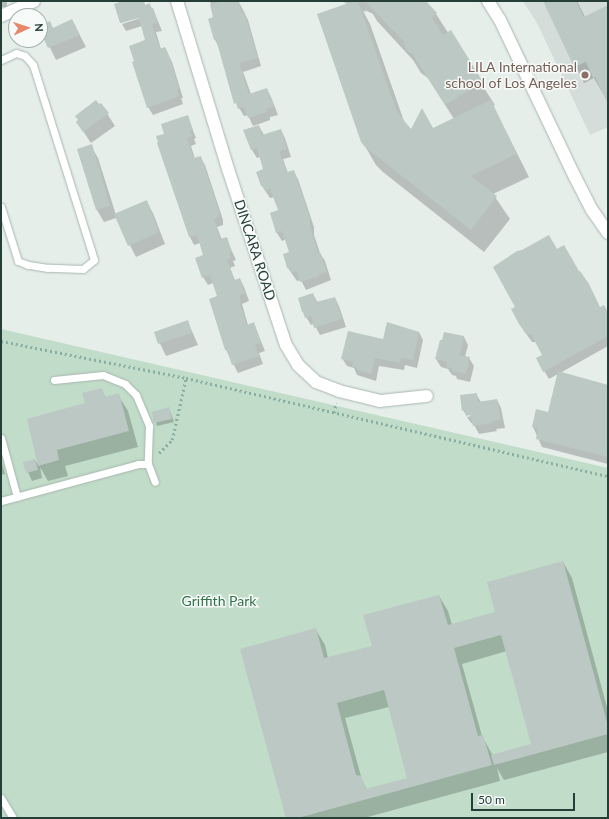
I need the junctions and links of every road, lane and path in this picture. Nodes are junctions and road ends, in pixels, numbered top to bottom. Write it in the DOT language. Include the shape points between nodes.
graph roads {
  1 [pos="34,1"];
  2 [pos="177,1"];
  3 [pos="488,1"];
  4 [pos="1,16"];
  5 [pos="1,60"];
  6 [pos="1,207"];
  7 [pos="608,233"];
  8 [pos="1,341"];
  9 [pos="186,378"];
  10 [pos="54,380"];
  11 [pos="427,396"];
  12 [pos="1,438"];
  13 [pos="148,464"];
  14 [pos="608,476"];
  15 [pos="155,482"];
  16 [pos="17,497"];
  17 [pos="1,501"];
  18 [pos="1,798"];
  19 [pos="13,818"];
  1 -- 4 [label="street"];
  2 -- 11 [label="street, DINCARA ROAD" via="286,345 298,365 316,382 339,391 380,401"];
  3 -- 7 [label="street" via="500,20 592,210"];
  5 -- 6 [label="lane" via="16,53 25,56 33,65 94,260 83,269 48,268 18,261"];
  8 -- 9 [label="path"];
  9 -- 13 [label="path" via="172,440"];
  9 -- 14 [label="path"];
  10 -- 13 [label="lane" via="103,375 125,384 136,395 149,426"];
  12 -- 16 [label="lane"];
  13 -- 15 [label="lane"];
  13 -- 16 [label="lane" via="138,464"];
  16 -- 17 [label="lane"];
  18 -- 19 [label="lane"];
}
